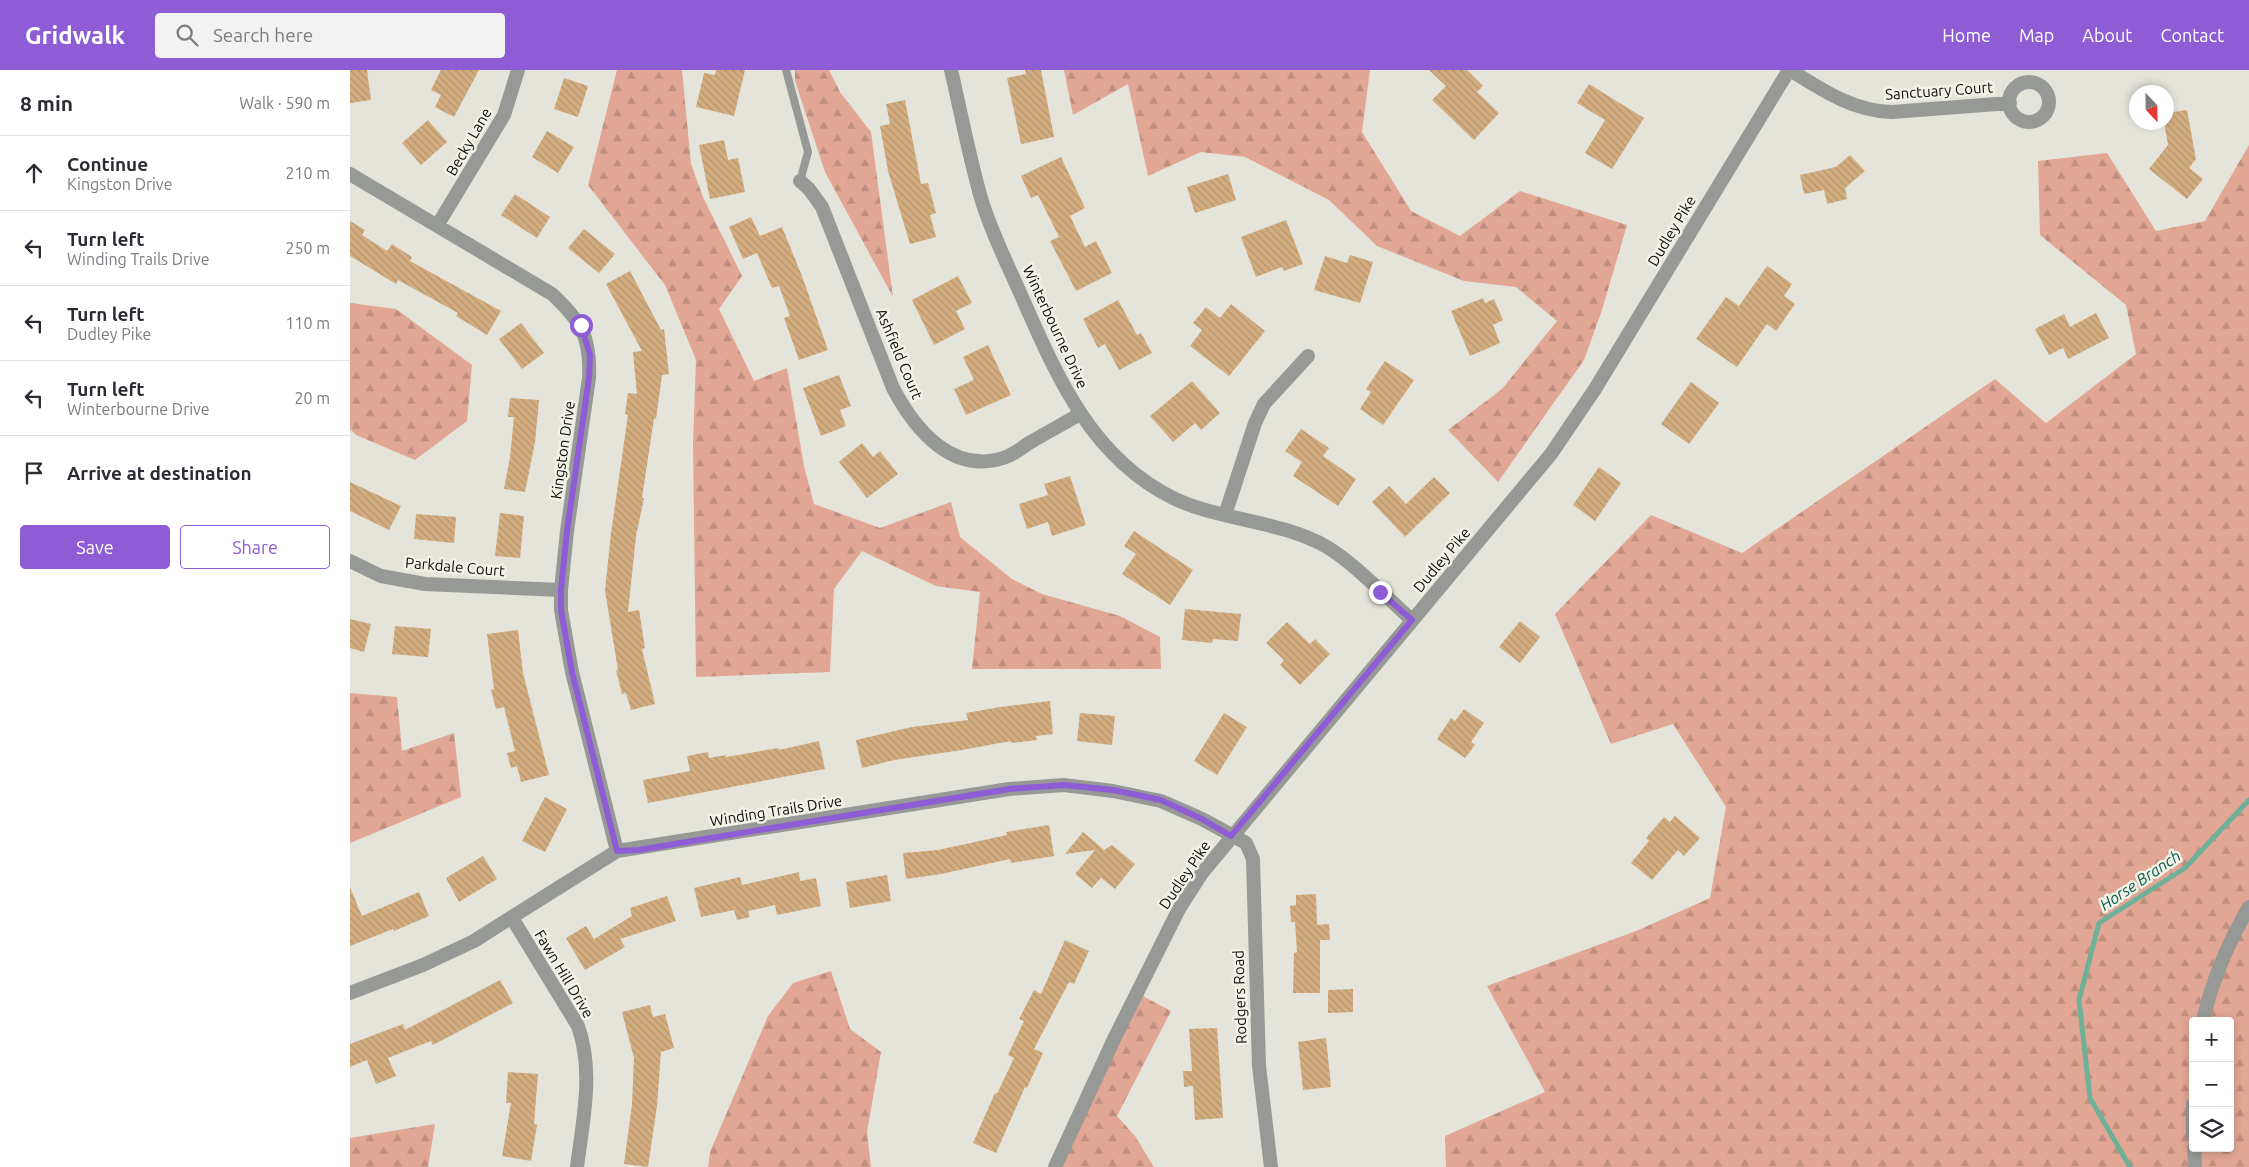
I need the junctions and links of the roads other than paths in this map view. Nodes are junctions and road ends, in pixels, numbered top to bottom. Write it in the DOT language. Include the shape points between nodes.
graph roads {
  1 [pos="518,70"];
  2 [pos="786,70"];
  3 [pos="951,70"];
  4 [pos="1789,70"];
  5 [pos="2010,103"];
  6 [pos="350,174"];
  7 [pos="800,180"];
  8 [pos="437,226"];
  9 [pos="1308,356"];
  10 [pos="1080,414"];
  11 [pos="1225,515"];
  12 [pos="350,562"];
  13 [pos="561,590"];
  14 [pos="1412,620"];
  15 [pos="1231,836"];
  16 [pos="617,851"];
  17 [pos="2249,907"];
  18 [pos="512,918"];
  19 [pos="350,993"];
  20 [pos="2204,1017"];
  21 [pos="2194,1152"];
  22 [pos="577,1167"];
  23 [pos="1055,1167"];
  24 [pos="1271,1167"];
  25 [pos="2195,1167"];
  1 -- 8 [label="street, Becky Lane" via="504,115"];
  2 -- 7 [label="lane" via="808,152"];
  3 -- 10 [label="street, Winterbourne Drive" via="981,198 992,230 1057,375"];
  4 -- 5 [label="street, Sanctuary Court" via="1832,95 1876,112"];
  4 -- 14 [label="street, Dudley Pike" via="1595,389 1551,454"];
  6 -- 8 [label="street, Kingston Drive"];
  7 -- 10 [label="street, Ashfield Court" via="822,208 893,388 911,418 934,443 960,458 976,462 994,460 1008,456"];
  8 -- 13 [label="street, Kingston Drive" via="552,294 581,325 590,355 589,378"];
  9 -- 11 [label="street" via="1264,404"];
  10 -- 11 [label="street, Winterbourne Drive" via="1130,470 1149,485 1198,508"];
  11 -- 14 [label="street, Winterbourne Drive" via="1292,533 1327,547"];
  12 -- 13 [label="street, Parkdale Court" via="381,576 425,584"];
  13 -- 16 [label="street, Kingston Drive" via="561,610 572,672"];
  14 -- 15 [label="street, Dudley Pike"];
  15 -- 16 [label="street, Winding Trails Drive" via="1161,800 1113,790 1064,785 1009,789"];
  15 -- 23 [label="street, Dudley Pike" via="1179,909"];
  15 -- 24 [label="street, Rodgers Road" via="1246,843 1253,859 1259,1066"];
  16 -- 18 [label="street, Winding Trails Drive"];
  17 -- 20 [label="street" via="2220,962"];
  18 -- 19 [label="street, Winding Trails Drive" via="474,941 423,965"];
  18 -- 22 [label="street, Fawn Hill Drive" via="578,1026 583,1041 587,1066"];
  21 -- 25 [label="street"];
}
